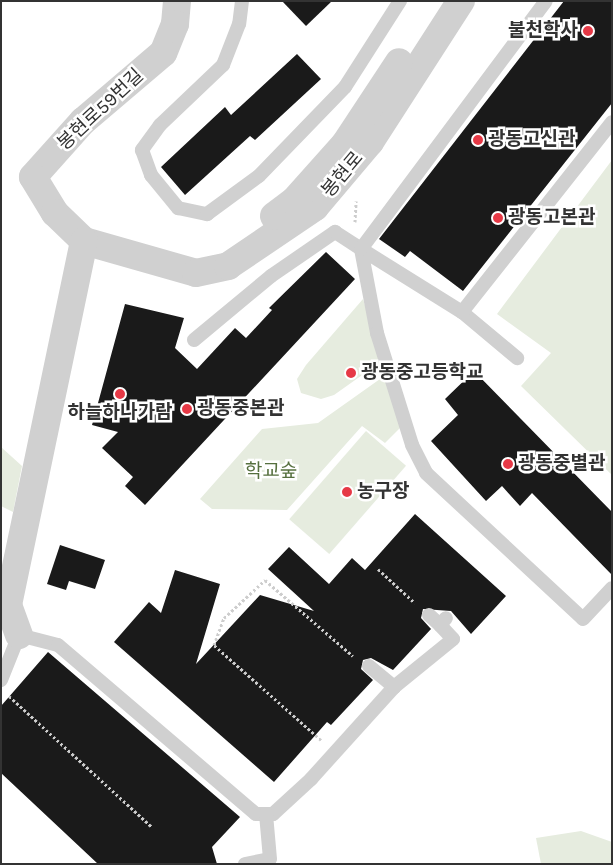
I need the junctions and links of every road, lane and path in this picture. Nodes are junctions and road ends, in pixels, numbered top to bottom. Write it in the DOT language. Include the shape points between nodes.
graph roads {
  1 [pos="177,1"];
  2 [pos="242,1"];
  3 [pos="400,1"];
  4 [pos="442,1"];
  5 [pos="461,1"];
  6 [pos="546,1"];
  7 [pos="612,122"];
  8 [pos="56,213"];
  9 [pos="84,241"];
  10 [pos="361,249"];
  11 [pos="168,265"];
  12 [pos="462,312"];
  13 [pos="194,340"];
  14 [pos="517,358"];
  15 [pos="378,570"];
  16 [pos="612,588"];
  17 [pos="429,615"];
  18 [pos="19,635"];
  19 [pos="363,663"];
  20 [pos="1,680"];
  21 [pos="394,687"];
  22 [pos="1,689"];
  23 [pos="335,752"];
  24 [pos="266,814"];
  25 [pos="151,826"];
  26 [pos="245,864"];
  1 -- 8 [label="street, 봉현로59번길" via="175,24 163,53 83,121 33,177"];
  2 -- 3 [label="lane" via="239,24 223,65 160,125 142,150 151,175 178,208 208,214 259,176 345,87"];
  4 -- 11 [label="street, 봉현로" via="345,144 294,201 218,254"];
  5 -- 11 [label="street, 봉현로" via="370,142 315,207 228,266 196,273"];
  6 -- 10 [label="lane"];
  7 -- 12 [label="lane"];
  8 -- 9 [label="street, 봉현로"];
  9 -- 11 [label="street, 봉현로"];
  9 -- 18 [label="street" via="8,605"];
  10 -- 12 [label="lane"];
  10 -- 13 [label="lane" via="335,232 271,276"];
  10 -- 16 [label="lane" via="377,333 412,445 426,473 583,619"];
  12 -- 14 [label="lane"];
  15 -- 17 [label="path"];
  17 -- 21 [label="lane" via="443,622 454,639"];
  18 -- 20 [label="lane"];
  18 -- 24 [label="lane" via="58,645 205,776 256,814"];
  19 -- 21 [label="lane"];
  19 -- 23 [label="path" via="265,580 224,618 214,645"];
  21 -- 23 [label="lane"];
  22 -- 25 [label="path"];
  23 -- 24 [label="lane" via="273,814"];
  24 -- 26 [label="lane" via="270,859"];
}
